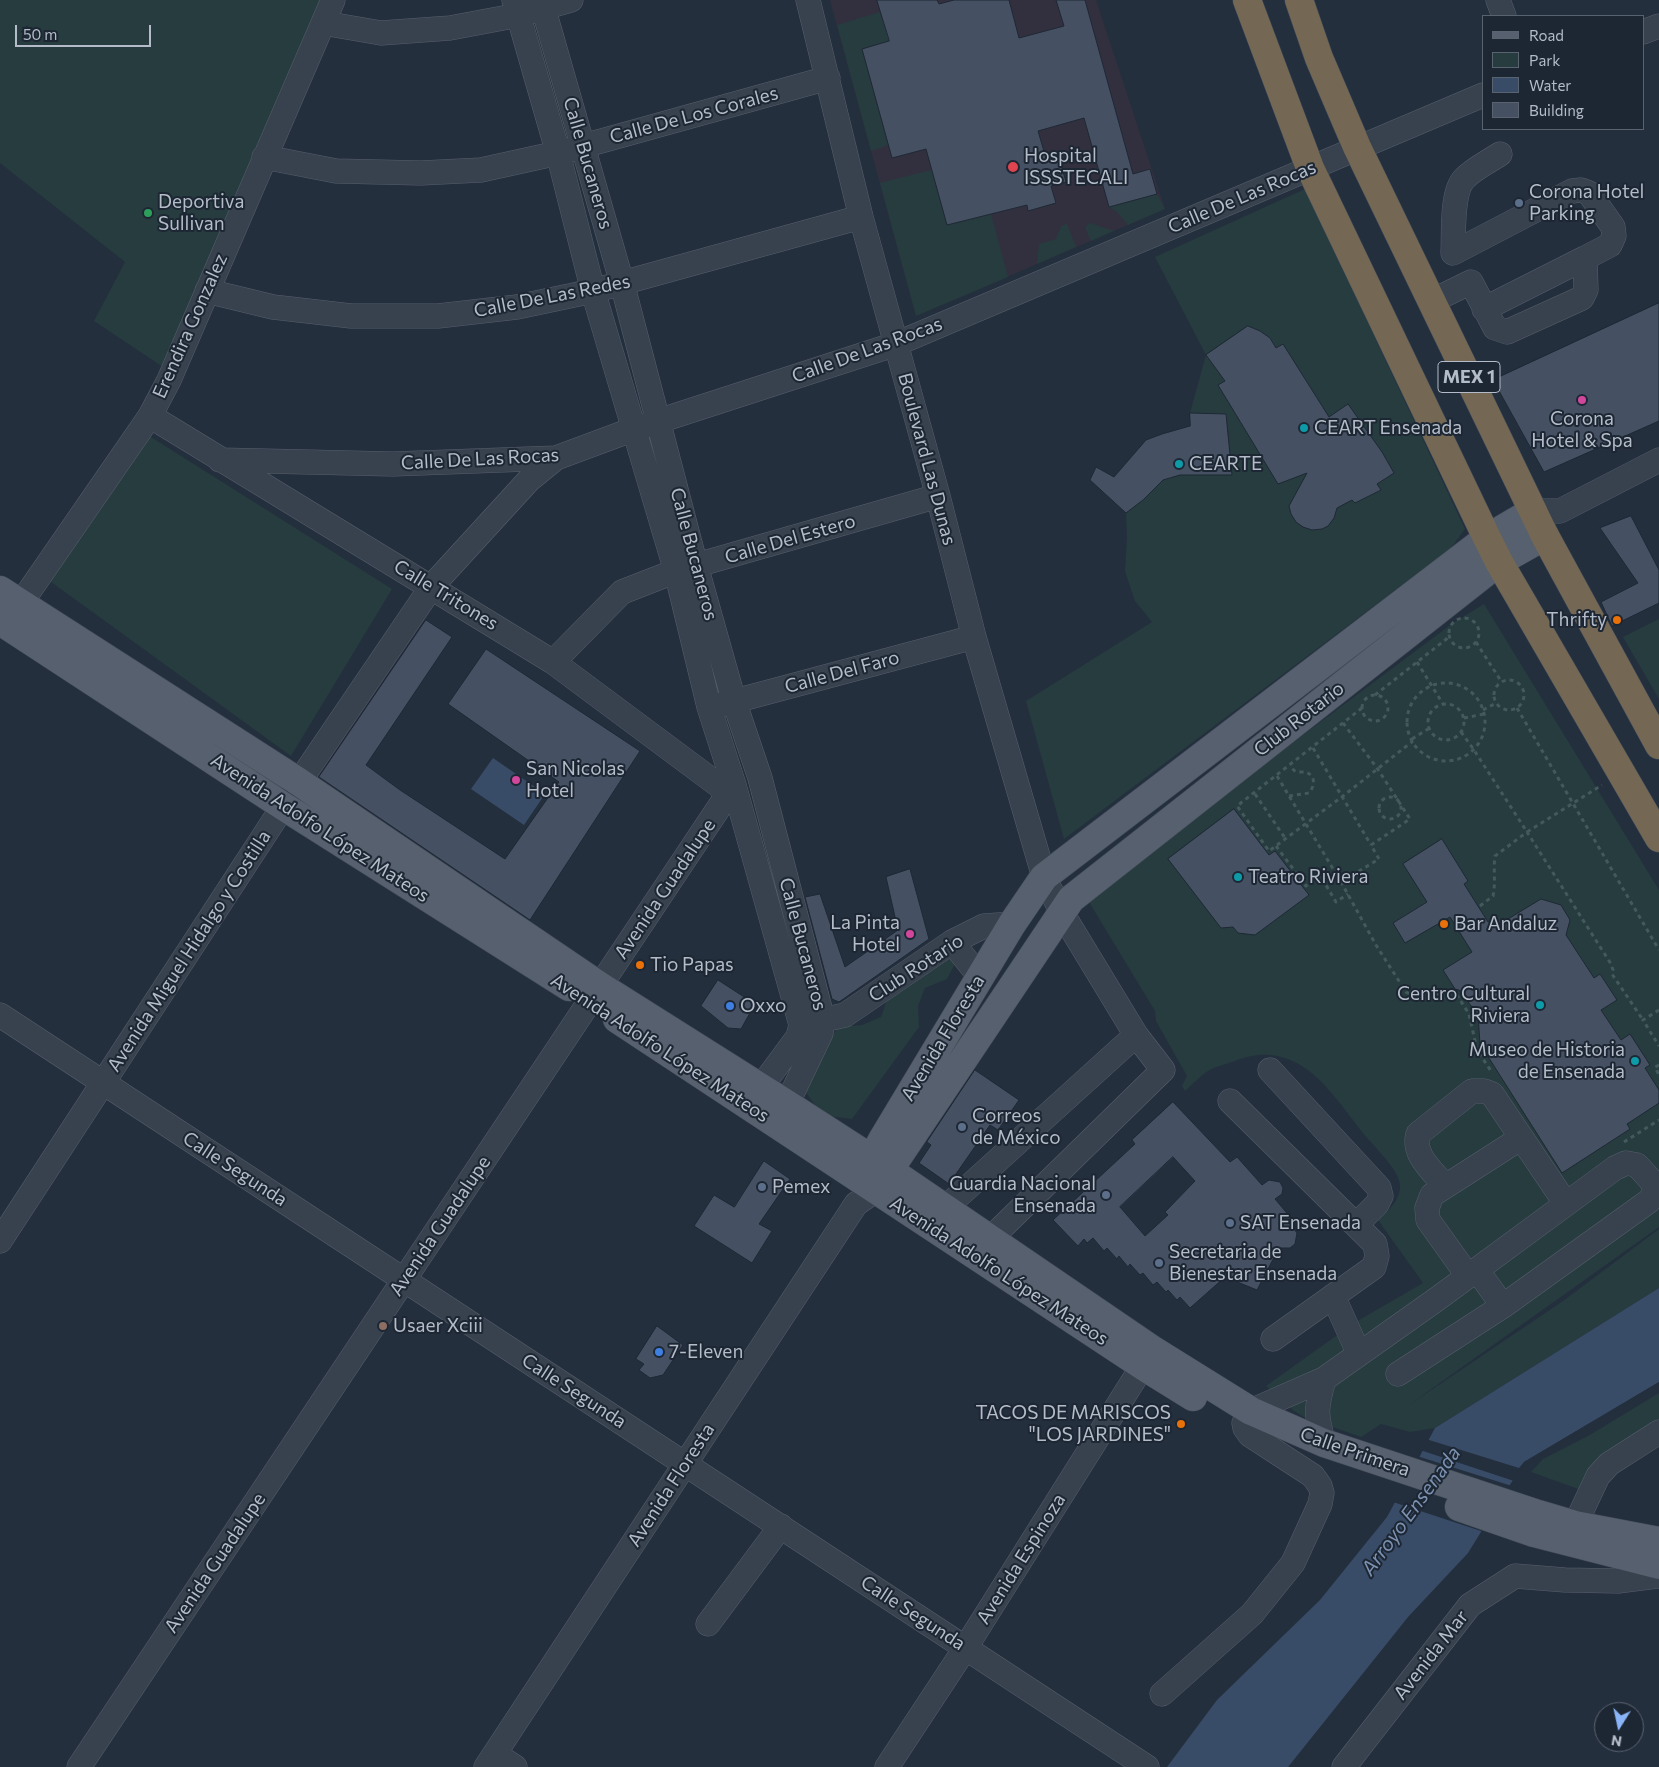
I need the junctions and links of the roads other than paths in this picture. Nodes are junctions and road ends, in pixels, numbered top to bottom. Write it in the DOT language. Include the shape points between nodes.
graph roads {
  1 [pos="333,0"];
  2 [pos="571,0"];
  3 [pos="808,0"];
  4 [pos="1247,0"];
  5 [pos="1299,0"];
  6 [pos="1498,0"];
  7 [pos="542,5"];
  8 [pos="517,8"];
  9 [pos="1504,15"];
  10 [pos="323,23"];
  11 [pos="1659,26"];
  12 [pos="1644,32"];
  13 [pos="828,78"];
  14 [pos="1482,95"];
  15 [pos="584,146"];
  16 [pos="1357,147"];
  17 [pos="558,153"];
  18 [pos="1500,154"];
  19 [pos="264,157"];
  20 [pos="1310,168"];
  21 [pos="861,217"];
  22 [pos="1453,253"];
  23 [pos="1584,258"];
  24 [pos="1471,282"];
  25 [pos="622,283"];
  26 [pos="207,291"];
  27 [pos="593,291"];
  28 [pos="1432,301"];
  29 [pos="1484,309"];
  30 [pos="896,344"];
  31 [pos="150,416"];
  32 [pos="658,421"];
  33 [pos="634,429"];
  34 [pos="556,458"];
  35 [pos="220,460"];
  36 [pos="1659,460"];
  37 [pos="938,496"];
  38 [pos="1533,511"];
  39 [pos="1560,511"];
  40 [pos="1545,536"];
  41 [pos="1493,550"];
  42 [pos="686,568"];
  43 [pos="432,586"];
  44 [pos="5,615"];
  45 [pos="974,637"];
  46 [pos="553,662"];
  47 [pos="734,701"];
  48 [pos="709,707"];
  49 [pos="1659,745"];
  50 [pos="760,778"];
  51 [pos="299,782"];
  52 [pos="731,789"];
  53 [pos="284,806"];
  54 [pos="1659,838"];
  55 [pos="1044,877"];
  56 [pos="1062,913"];
  57 [pos="1012,924"];
  58 [pos="952,942"];
  59 [pos="980,977"];
  60 [pos="595,993"];
  61 [pos="0,1015"];
  62 [pos="823,1020"];
  63 [pos="1136,1035"];
  64 [pos="1270,1070"];
  65 [pos="103,1083"];
  66 [pos="761,1087"];
  67 [pos="1230,1102"];
  68 [pos="787,1104"];
  69 [pos="1521,1138"];
  70 [pos="870,1181"];
  71 [pos="1445,1186"];
  72 [pos="1566,1204"];
  73 [pos="945,1208"];
  74 [pos="1356,1225"];
  75 [pos="990,1239"];
  76 [pos="0,1241"];
  77 [pos="1472,1273"];
  78 [pos="404,1280"];
  79 [pos="1333,1296"];
  80 [pos="1503,1306"];
  81 [pos="1273,1339"];
  82 [pos="1359,1354"];
  83 [pos="1148,1358"];
  84 [pos="1398,1374"];
  85 [pos="1324,1379"];
  86 [pos="1248,1417"];
  87 [pos="1659,1432"];
  88 [pos="1340,1456"];
  89 [pos="685,1464"];
  90 [pos="1536,1523"];
  91 [pos="1575,1525"];
  92 [pos="781,1526"];
  93 [pos="1659,1541"];
  94 [pos="1659,1565"];
  95 [pos="1659,1576"];
  96 [pos="708,1624"];
  97 [pos="966,1647"];
  98 [pos="1162,1694"];
  99 [pos="490,1761"];
  100 [pos="79,1767"];
  101 [pos="515,1767"];
  102 [pos="886,1767"];
  103 [pos="1147,1767"];
  104 [pos="1344,1767"];
  1 -- 10 [label="street, Erendira Gonzalez"];
  2 -- 7 [label="street"];
  3 -- 13 [label="street, Boulevard Las Dunas"];
  4 -- 20 [label="highway, MEX 1"];
  5 -- 16 [label="highway, MEX 1" via="1319,58"];
  6 -- 9 [label="street"];
  7 -- 8 [label="street"];
  7 -- 15 [label="street, Calle Bucaneros"];
  8 -- 10 [label="street" via="450,28 381,33"];
  8 -- 17 [label="street, Calle Bucaneros"];
  10 -- 19 [label="street, Erendira Gonzalez"];
  11 -- 12 [label="street"];
  13 -- 15 [label="street, Calle De Los Corales"];
  13 -- 21 [label="street, Boulevard Las Dunas"];
  14 -- 16 [label="street, Calle De Las Rocas"];
  15 -- 17 [label="street, Calle De Los Corales"];
  15 -- 25 [label="street, Calle Bucaneros"];
  16 -- 20 [label="street, Calle De Las Rocas"];
  16 -- 28 [label="highway, MEX 1"];
  17 -- 19 [label="street, Calle De Los Corales" via="481,170 422,173 336,171"];
  17 -- 27 [label="street, Calle Bucaneros"];
  18 -- 22 [label="street" via="1464,178 1458,187"];
  19 -- 26 [label="street, Erendira Gonzalez"];
  20 -- 30 [label="street, Calle De Las Rocas"];
  20 -- 41 [label="highway, MEX 1"];
  21 -- 25 [label="street, Calle De Las Redes"];
  21 -- 30 [label="street, Boulevard Las Dunas"];
  22 -- 23 [label="street" via="1581,190 1589,193 1613,227 1614,236 1610,245"];
  22 -- 24 [label="street"];
  23 -- 29 [label="street"];
  23 -- 29 [label="street" via="1586,290 1582,298 1507,332 1495,328"];
  24 -- 28 [label="street"];
  24 -- 29 [label="street"];
  25 -- 27 [label="street, Calle De Las Redes"];
  25 -- 32 [label="street, Calle Bucaneros"];
  26 -- 27 [label="street, Calle De Las Redes" via="273,307 351,316 438,316 517,307"];
  26 -- 31 [label="street, Erendira Gonzalez"];
  27 -- 33 [label="street, Calle Bucaneros"];
  28 -- 38 [label="highway, MEX 1"];
  30 -- 32 [label="street, Calle De Las Rocas"];
  30 -- 37 [label="street, Boulevard Las Dunas"];
  31 -- 35 [label="street, Calle Tritones"];
  31 -- 44 [label="street, Erendira Gonzalez"];
  32 -- 33 [label="street, Calle De Las Rocas"];
  32 -- 42 [label="street, Calle Bucaneros"];
  33 -- 34 [label="street, Calle De Las Rocas"];
  33 -- 42 [label="street, Calle Bucaneros"];
  34 -- 35 [label="street, Calle De Las Rocas" via="394,464"];
  34 -- 43 [label="street, Avenida Miguel Hidalgo y Costilla" via="529,480"];
  35 -- 43 [label="street, Calle Tritones"];
  36 -- 39 [label="street"];
  37 -- 42 [label="street, Calle Del Estero"];
  37 -- 45 [label="street, Boulevard Las Dunas"];
  38 -- 39 [label="street"];
  38 -- 40 [label="highway, MEX 1"];
  38 -- 41 [label="main road, Club Rotario"];
  39 -- 40 [label="street"];
  40 -- 41 [label="main road, Club Rotario"];
  40 -- 49 [label="highway, MEX 1"];
  41 -- 54 [label="highway, MEX 1"];
  41 -- 55 [label="main road, Club Rotario"];
  41 -- 56 [label="main road, Club Rotario" via="1071,899"];
  42 -- 46 [label="street, Calle Del Estero" via="622,592"];
  42 -- 47 [label="street, Calle Bucaneros"];
  42 -- 48 [label="street, Calle Bucaneros"];
  43 -- 46 [label="street, Calle Tritones"];
  43 -- 51 [label="street, Avenida Miguel Hidalgo y Costilla"];
  44 -- 51 [label="main road, Avenida Adolfo López Mateos"];
  44 -- 53 [label="main road, Avenida Adolfo López Mateos"];
  45 -- 47 [label="street, Calle Del Faro"];
  45 -- 55 [label="street, Boulevard Las Dunas"];
  46 -- 52 [label="street, Calle Tritones"];
  47 -- 48 [label="street, Calle Del Faro"];
  47 -- 50 [label="street, Calle Bucaneros"];
  48 -- 52 [label="street, Calle Bucaneros"];
  50 -- 52 [label="street"];
  50 -- 62 [label="street, Calle Bucaneros"];
  51 -- 53 [label="street, Avenida Miguel Hidalgo y Costilla"];
  51 -- 60 [label="main road, Avenida Adolfo López Mateos"];
  52 -- 60 [label="street, Avenida Guadalupe"];
  52 -- 66 [label="street, Calle Bucaneros" via="801,1025 798,1037"];
  53 -- 60 [label="main road, Avenida Adolfo López Mateos"];
  53 -- 65 [label="street, Avenida Miguel Hidalgo y Costilla"];
  55 -- 56 [label="street, Boulevard Las Dunas"];
  55 -- 57 [label="main road, Avenida Floresta"];
  56 -- 63 [label="street, Boulevard Las Dunas"];
  56 -- 70 [label="main road, Avenida Floresta"];
  57 -- 58 [label="street, Club Rotario" via="984,926"];
  57 -- 59 [label="main road, Avenida Floresta"];
  58 -- 59 [label="street"];
  58 -- 62 [label="street, Club Rotario" via="844,1015"];
  59 -- 70 [label="main road, Avenida Floresta"];
  60 -- 66 [label="main road, Avenida Adolfo López Mateos"];
  60 -- 70 [label="main road, Avenida Adolfo López Mateos"];
  60 -- 78 [label="street, Avenida Guadalupe"];
  61 -- 65 [label="street, Calle Segunda"];
  62 -- 68 [label="street, Calle Bucaneros" via="821,1033"];
  63 -- 73 [label="street"];
  63 -- 75 [label="street, Boulevard Las Dunas" via="1163,1070"];
  64 -- 74 [label="street" via="1379,1188 1381,1196 1377,1204"];
  65 -- 76 [label="street, Avenida Miguel Hidalgo y Costilla"];
  65 -- 78 [label="street, Calle Segunda"];
  66 -- 68 [label="main road, Avenida Adolfo López Mateos"];
  67 -- 74 [label="street"];
  68 -- 70 [label="main road, Avenida Adolfo López Mateos"];
  69 -- 71 [label="street"];
  69 -- 71 [label="street" via="1492,1094 1472,1091 1418,1134 1416,1141 1419,1154"];
  69 -- 72 [label="street"];
  70 -- 73 [label="main road, Avenida Adolfo López Mateos"];
  70 -- 83 [label="main road, Avenida Adolfo López Mateos"];
  70 -- 89 [label="street, Avenida Floresta"];
  71 -- 77 [label="street" via="1432,1195 1427,1208 1428,1220"];
  72 -- 77 [label="street"];
  72 -- 80 [label="street" via="1614,1168 1626,1163 1637,1165 1654,1184 1654,1194 1649,1201"];
  73 -- 75 [label="main road, Avenida Adolfo López Mateos"];
  74 -- 79 [label="street" via="1375,1244 1377,1256 1374,1267"];
  75 -- 83 [label="main road, Avenida Adolfo López Mateos"];
  77 -- 80 [label="street"];
  77 -- 82 [label="street"];
  78 -- 89 [label="street, Calle Segunda"];
  78 -- 100 [label="street, Avenida Guadalupe"];
  79 -- 81 [label="street"];
  79 -- 82 [label="street"];
  80 -- 84 [label="street"];
  82 -- 85 [label="street"];
  83 -- 86 [label="main road, Calle Primera"];
  83 -- 97 [label="street, Avenida Espinoza"];
  85 -- 86 [label="street"];
  85 -- 88 [label="street" via="1317,1403 1317,1420"];
  86 -- 88 [label="main road, Calle Primera"];
  86 -- 98 [label="street" via="1245,1428 1250,1435 1313,1476 1322,1493 1320,1504 1293,1563 1252,1614"];
  87 -- 91 [label="street" via="1609,1464 1598,1476"];
  88 -- 90 [label="main road, Calle Primera"];
  89 -- 92 [label="street, Calle Segunda"];
  89 -- 99 [label="street, Avenida Floresta"];
  90 -- 91 [label="main road, Calle Primera"];
  90 -- 94 [label="main road, Calle Primera"];
  91 -- 93 [label="main road, Calle Primera"];
  92 -- 96 [label="street"];
  92 -- 97 [label="street, Calle Segunda"];
  95 -- 104 [label="street, Avenida Mar" via="1565,1580 1515,1576 1470,1605"];
  97 -- 102 [label="street, Avenida Espinoza"];
  97 -- 103 [label="street, Calle Segunda"];
  99 -- 101 [label="street"];
}
